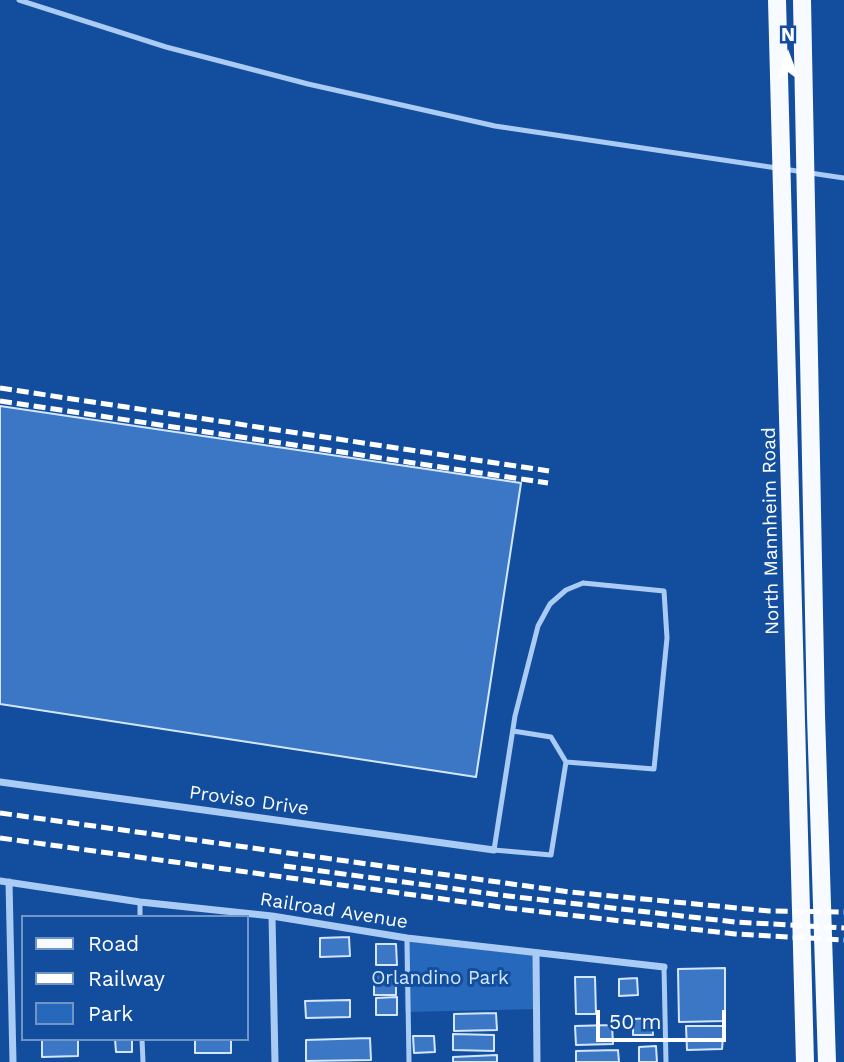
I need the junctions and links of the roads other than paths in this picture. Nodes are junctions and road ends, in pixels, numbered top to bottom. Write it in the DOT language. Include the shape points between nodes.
graph roads {
  1 [pos="19,0"];
  2 [pos="777,0"];
  3 [pos="802,0"];
  4 [pos="844,178"];
  5 [pos="513,730"];
  6 [pos="566,762"];
  7 [pos="0,782"];
  8 [pos="494,850"];
  9 [pos="0,881"];
  10 [pos="9,882"];
  11 [pos="140,902"];
  12 [pos="140,915"];
  13 [pos="272,916"];
  14 [pos="407,938"];
  15 [pos="536,953"];
  16 [pos="664,967"];
  17 [pos="142,1041"];
  18 [pos="13,1062"];
  19 [pos="143,1062"];
  20 [pos="275,1062"];
  21 [pos="408,1062"];
  22 [pos="537,1062"];
  23 [pos="666,1062"];
  24 [pos="805,1062"];
  25 [pos="827,1062"];
  1 -- 4 [label="lane" via="166,47 495,126"];
  2 -- 24 [label="main road, North Mannheim Road"];
  3 -- 25 [label="main road"];
  5 -- 6 [label="lane" via="551,737"];
  5 -- 6 [label="lane" via="538,626 550,604 583,583 664,591 667,638 654,769"];
  5 -- 8 [label="lane"];
  6 -- 8 [label="lane" via="551,855"];
  7 -- 8 [label="street, Proviso Drive"];
  9 -- 10 [label="street, Railroad Avenue"];
  10 -- 11 [label="street, Railroad Avenue"];
  10 -- 18 [label="street"];
  11 -- 12 [label="lane"];
  11 -- 13 [label="street, Railroad Avenue"];
  13 -- 14 [label="street, Railroad Avenue"];
  13 -- 20 [label="street"];
  14 -- 15 [label="street, Railroad Avenue"];
  14 -- 21 [label="lane"];
  15 -- 16 [label="street, Railroad Avenue"];
  15 -- 22 [label="street"];
  16 -- 23 [label="lane"];
  17 -- 19 [label="lane"];
}
